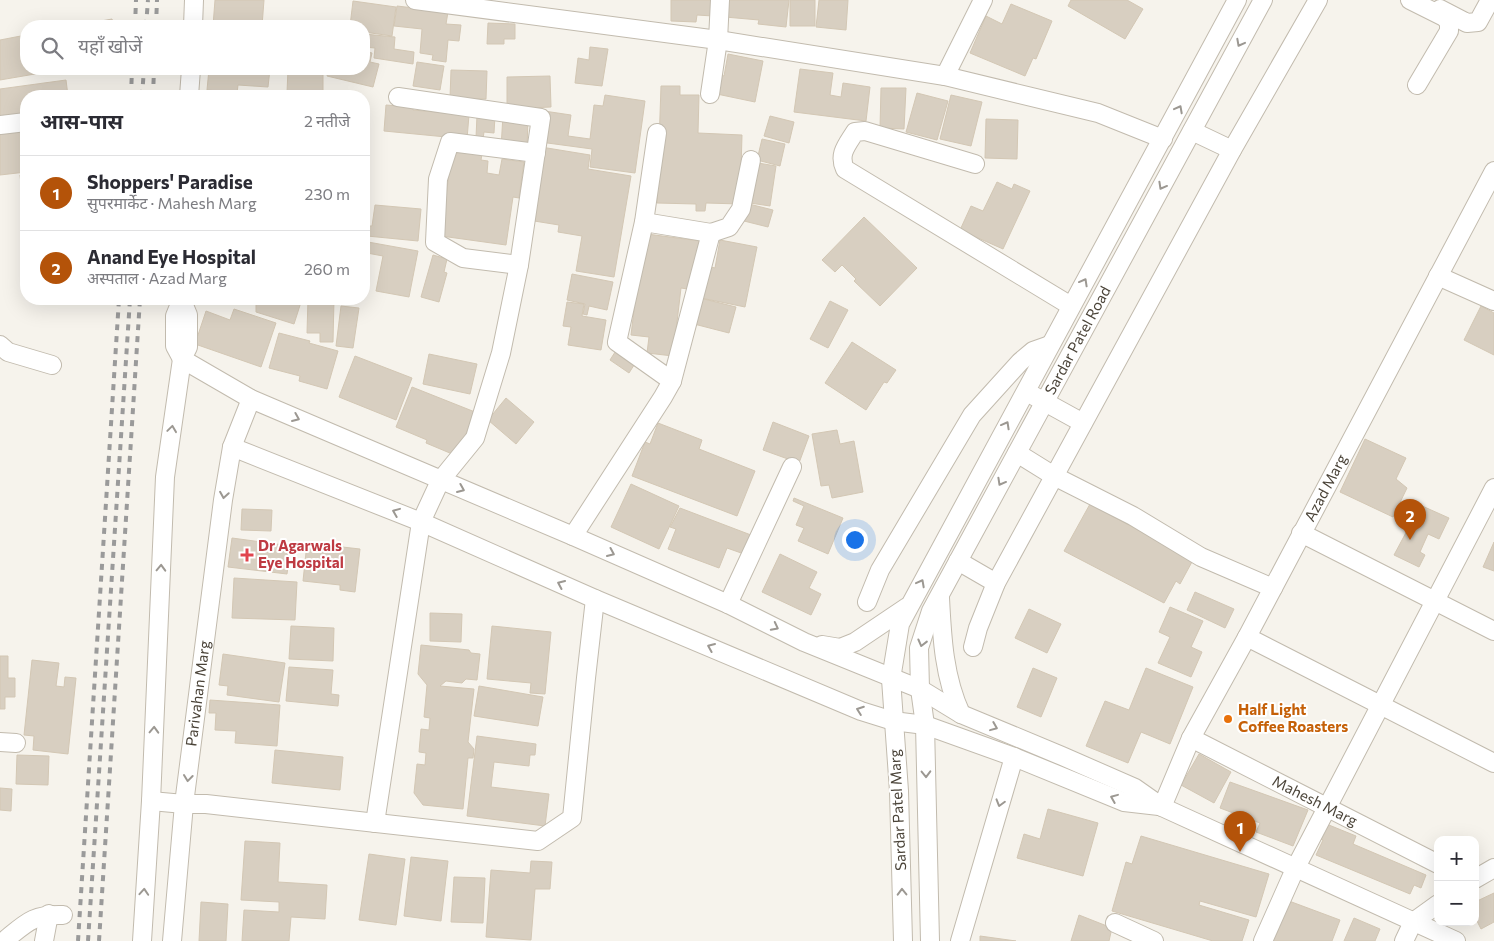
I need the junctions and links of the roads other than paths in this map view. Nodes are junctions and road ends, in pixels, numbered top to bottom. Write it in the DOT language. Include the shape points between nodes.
graph roads {
  1 [pos="194,0"];
  2 [pos="415,0"];
  3 [pos="720,0"];
  4 [pos="982,0"];
  5 [pos="1238,0"];
  6 [pos="1263,0"];
  7 [pos="1318,0"];
  8 [pos="1410,0"];
  9 [pos="1424,0"];
  10 [pos="1490,0"];
  11 [pos="503,6"];
  12 [pos="193,20"];
  13 [pos="718,40"];
  14 [pos="191,75"];
  15 [pos="945,76"];
  16 [pos="1417,85"];
  17 [pos="189,90"];
  18 [pos="710,94"];
  19 [pos="398,97"];
  20 [pos="20,123"];
  21 [pos="0,125"];
  22 [pos="1192,130"];
  23 [pos="657,133"];
  24 [pos="1163,138"];
  25 [pos="1232,150"];
  26 [pos="536,153"];
  27 [pos="751,160"];
  28 [pos="975,164"];
  29 [pos="1494,171"];
  30 [pos="644,222"];
  31 [pos="711,233"];
  32 [pos="519,266"];
  33 [pos="1438,276"];
  34 [pos="1494,301"];
  35 [pos="180,305"];
  36 [pos="1071,306"];
  37 [pos="0,345"];
  38 [pos="1046,352"];
  39 [pos="182,359"];
  40 [pos="52,365"];
  41 [pos="1062,370"];
  42 [pos="672,381"];
  43 [pos="1025,391"];
  44 [pos="251,399"];
  45 [pos="1044,403"];
  46 [pos="1083,423"];
  47 [pos="232,447"];
  48 [pos="1017,453"];
  49 [pos="792,467"];
  50 [pos="1054,476"];
  51 [pos="440,480"];
  52 [pos="1494,488"];
  53 [pos="421,522"];
  54 [pos="1301,533"];
  55 [pos="573,536"];
  56 [pos="958,561"];
  57 [pos="996,583"];
  58 [pos="1272,588"];
  59 [pos="940,595"];
  60 [pos="596,599"];
  61 [pos="1435,601"];
  62 [pos="867,602"];
  63 [pos="728,604"];
  64 [pos="909,606"];
  65 [pos="1494,631"];
  66 [pos="1247,637"];
  67 [pos="804,642"];
  68 [pos="973,647"];
  69 [pos="891,679"];
  70 [pos="920,690"];
  71 [pos="1380,706"];
  72 [pos="961,714"];
  73 [pos="894,721"];
  74 [pos="925,725"];
  75 [pos="1191,738"];
  76 [pos="1014,757"];
  77 [pos="1494,763"];
  78 [pos="151,801"];
  79 [pos="184,804"];
  80 [pos="1162,807"];
  81 [pos="1327,808"];
  82 [pos="375,823"];
  83 [pos="1434,862"];
  84 [pos="1494,868"];
  85 [pos="1295,869"];
  86 [pos="1479,876"];
  87 [pos="1434,907"];
  88 [pos="1412,922"];
  89 [pos="1115,923"];
  90 [pos="4,941"];
  91 [pos="44,941"];
  92 [pos="142,941"];
  93 [pos="172,941"];
  94 [pos="903,941"];
  95 [pos="930,941"];
  96 [pos="960,941"];
  97 [pos="1154,941"];
  98 [pos="1263,941"];
  99 [pos="1404,941"];
  100 [pos="1456,941"];
  1 -- 12 [label="street"];
  2 -- 11 [label="street"];
  3 -- 13 [label="street"];
  4 -- 15 [label="street"];
  24 -- 5 [label="street, Sardar Patel Road, one-way"];
  6 -- 22 [label="street, Sardar Patel Road, one-way"];
  7 -- 25 [label="street"];
  8 -- 16 [label="street" via="1449,22 1449,31"];
  9 -- 10 [label="street" via="1467,23 1478,22"];
  11 -- 13 [label="street"];
  13 -- 15 [label="street"];
  13 -- 18 [label="street"];
  14 -- 17 [label="street"];
  15 -- 24 [label="street" via="1098,113"];
  19 -- 26 [label="street" via="541,118"];
  20 -- 21 [label="street"];
  22 -- 25 [label="street"];
  22 -- 41 [label="street, Sardar Patel Road, one-way"];
  23 -- 30 [label="street"];
  36 -- 24 [label="street, Sardar Patel Road, one-way"];
  25 -- 46 [label="street"];
  26 -- 32 [label="street"];
  26 -- 32 [label="street" via="450,142 438,180 435,242 463,258"];
  27 -- 31 [label="street" via="741,209 728,227"];
  28 -- 36 [label="street" via="865,131 855,132 843,151 842,162 845,169"];
  29 -- 33 [label="street, Azad Marg"];
  30 -- 31 [label="street"];
  30 -- 42 [label="street" via="617,342"];
  31 -- 42 [label="street"];
  32 -- 51 [label="street" via="501,353 475,438"];
  33 -- 34 [label="street"];
  33 -- 54 [label="street, Azad Marg"];
  35 -- 39 [label="street" via="176,316 175,346"];
  36 -- 38 [label="street, Sardar Patel Road"];
  37 -- 40 [label="street" via="8,352"];
  38 -- 41 [label="street"];
  38 -- 43 [label="street, Sardar Patel Road"];
  38 -- 62 [label="street" via="1034,351 1020,362 972,415 880,570"];
  39 -- 44 [label="street"];
  78 -- 39 [label="street, one-way" via="165,477"];
  41 -- 45 [label="street, Sardar Patel Road"];
  42 -- 55 [label="street"];
  43 -- 45 [label="street"];
  64 -- 43 [label="street, Sardar Patel Road, one-way"];
  44 -- 47 [label="street, Parivahan Marg"];
  44 -- 51 [label="street, one-way"];
  45 -- 46 [label="street"];
  45 -- 48 [label="street, Sardar Patel Road"];
  46 -- 50 [label="street"];
  53 -- 47 [label="street, one-way"];
  47 -- 79 [label="street, Parivahan Marg, one-way"];
  48 -- 50 [label="street"];
  48 -- 56 [label="street, Sardar Patel Road, one-way"];
  49 -- 63 [label="street"];
  50 -- 57 [label="street"];
  50 -- 58 [label="street" via="1133,516 1201,557"];
  51 -- 53 [label="street"];
  51 -- 55 [label="street, one-way"];
  52 -- 61 [label="street"];
  60 -- 53 [label="street, one-way"];
  53 -- 82 [label="street"];
  54 -- 58 [label="street, Azad Marg"];
  54 -- 61 [label="street"];
  55 -- 63 [label="street, one-way"];
  56 -- 57 [label="street"];
  56 -- 59 [label="street, Sardar Patel Road"];
  57 -- 68 [label="street"];
  58 -- 66 [label="street, Azad Marg"];
  59 -- 70 [label="street, Sardar Patel Road, one-way" via="931,611 920,648"];
  59 -- 72 [label="street" via="942,646 952,694"];
  73 -- 60 [label="street, one-way" via="861,711"];
  60 -- 82 [label="street" via="572,818 538,841"];
  61 -- 65 [label="street"];
  61 -- 71 [label="street"];
  63 -- 67 [label="street, one-way"];
  64 -- 67 [label="street" via="855,642 840,648"];
  64 -- 69 [label="street, Sardar Patel Road" via="900,624"];
  66 -- 71 [label="street"];
  66 -- 75 [label="street, Azad Marg"];
  67 -- 69 [label="street"];
  69 -- 70 [label="street"];
  69 -- 73 [label="street, Sardar Patel Marg"];
  70 -- 72 [label="street"];
  70 -- 74 [label="street, Sardar Patel Road"];
  71 -- 77 [label="street"];
  71 -- 81 [label="street"];
  72 -- 80 [label="street, one-way" via="1135,788"];
  73 -- 74 [label="street"];
  94 -- 73 [label="street, Sardar Patel Marg, one-way"];
  74 -- 76 [label="street"];
  74 -- 95 [label="street, Sardar Patel Road, one-way"];
  75 -- 80 [label="street, Azad Marg"];
  75 -- 81 [label="street, Mahesh Marg"];
  80 -- 76 [label="street, one-way" via="1124,802"];
  76 -- 96 [label="street, one-way"];
  78 -- 79 [label="street"];
  92 -- 78 [label="street, one-way"];
  79 -- 82 [label="street"];
  79 -- 93 [label="street, Parivahan Marg"];
  80 -- 85 [label="street"];
  81 -- 83 [label="street, Mahesh Marg"];
  81 -- 85 [label="street"];
  84 -- 86 [label="street"];
  85 -- 88 [label="street"];
  85 -- 98 [label="street"];
  87 -- 88 [label="street"];
  88 -- 99 [label="street"];
  88 -- 100 [label="street"];
  89 -- 97 [label="street"];
  90 -- 91 [label="street" via="30,920 56,915"];
}
